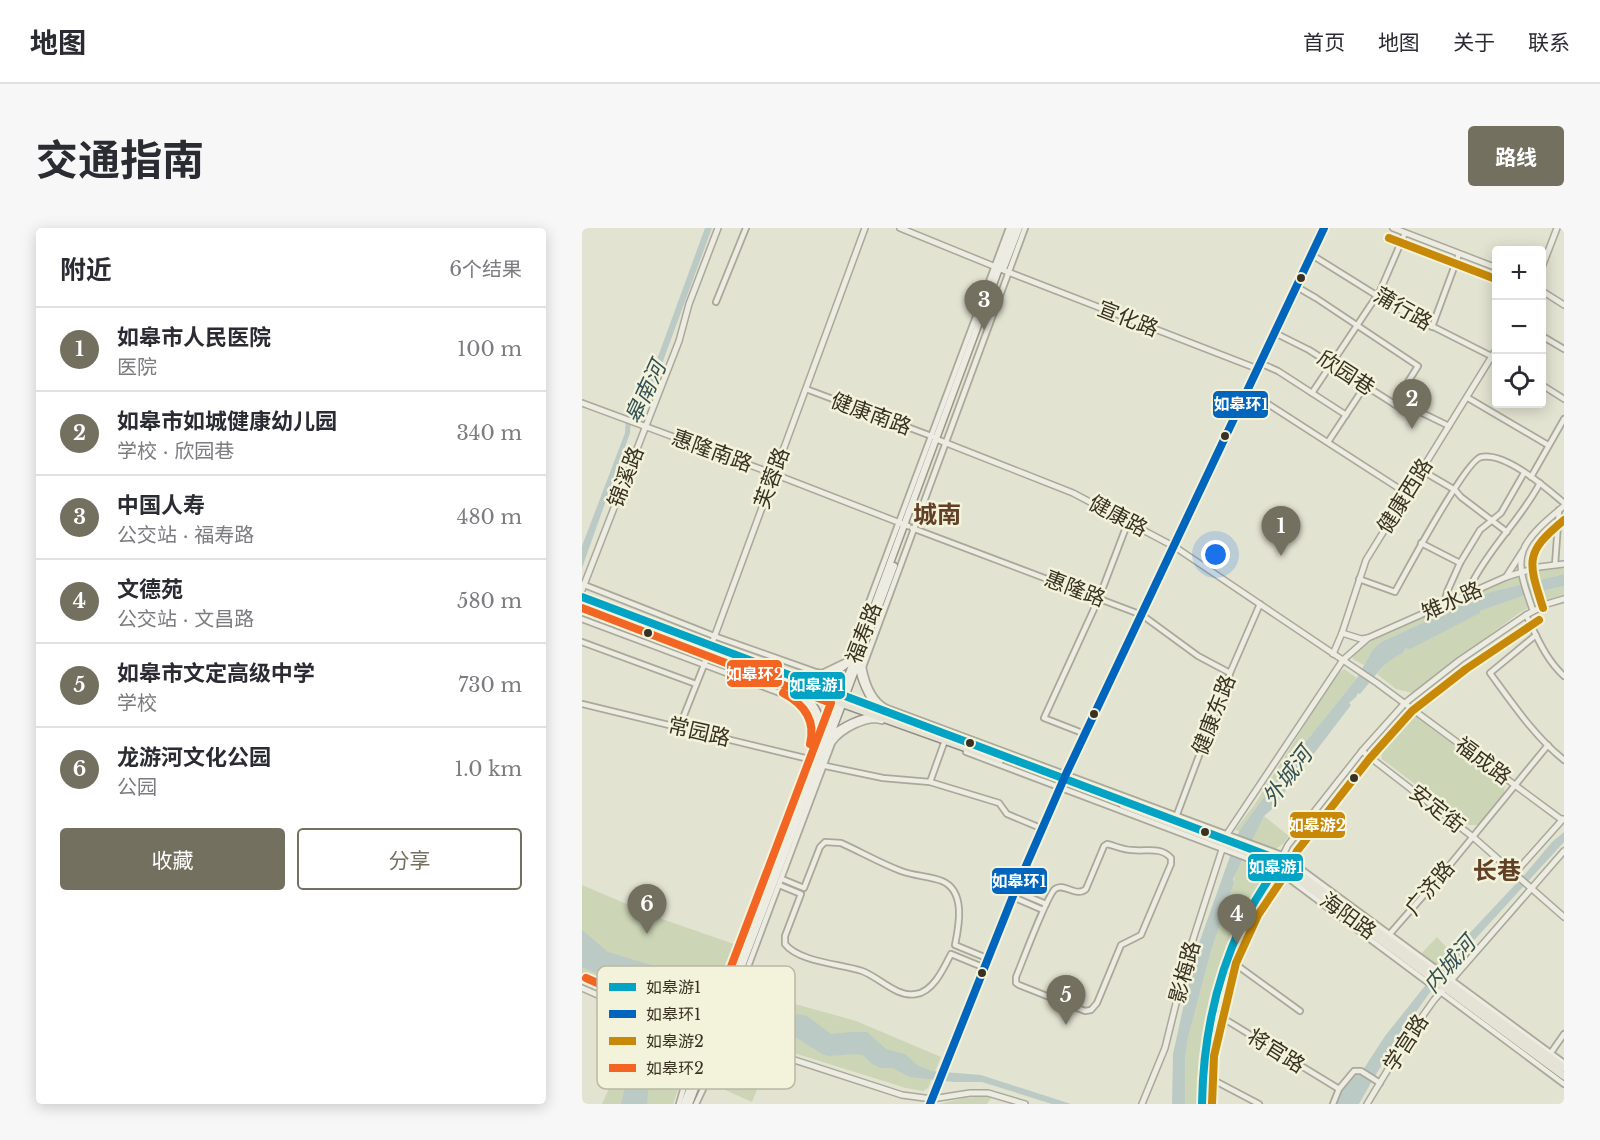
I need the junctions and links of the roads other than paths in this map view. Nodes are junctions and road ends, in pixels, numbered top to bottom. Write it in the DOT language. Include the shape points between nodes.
graph roads {
  1 [pos="718,228"];
  2 [pos="746,228"];
  3 [pos="865,228"];
  4 [pos="900,228"];
  5 [pos="1009,228"];
  6 [pos="1017,228"];
  7 [pos="1025,228"];
  8 [pos="1324,228"];
  9 [pos="1393,228"];
  10 [pos="1557,228"];
  11 [pos="1405,233"];
  12 [pos="1459,254"];
  13 [pos="1312,255"];
  14 [pos="1546,257"];
  15 [pos="1492,266"];
  16 [pos="1001,269"];
  17 [pos="1297,287"];
  18 [pos="1546,294"];
  19 [pos="1377,295"];
  20 [pos="716,302"];
  21 [pos="1564,305"];
  22 [pos="1357,326"];
  23 [pos="1432,327"];
  24 [pos="1275,333"];
  25 [pos="1546,338"];
  26 [pos="1564,349"];
  27 [pos="1492,357"];
  28 [pos="1492,361"];
  29 [pos="1331,364"];
  30 [pos="1259,366"];
  31 [pos="1365,386"];
  32 [pos="1546,388"];
  33 [pos="806,389"];
  34 [pos="1248,391"];
  35 [pos="1312,393"];
  36 [pos="1468,398"];
  37 [pos="1564,399"];
  38 [pos="582,403"];
  39 [pos="1394,404"];
  40 [pos="1346,415"];
  41 [pos="1564,419"];
  42 [pos="1449,426"];
  43 [pos="646,427"];
  44 [pos="938,440"];
  45 [pos="1328,442"];
  46 [pos="1548,445"];
  47 [pos="1421,470"];
  48 [pos="1524,473"];
  49 [pos="774,474"];
  50 [pos="1531,477"];
  51 [pos="1540,483"];
  52 [pos="1455,489"];
  53 [pos="1406,494"];
  54 [pos="1562,506"];
  55 [pos="1492,521"];
  56 [pos="1128,522"];
  57 [pos="906,526"];
  58 [pos="1507,532"];
  59 [pos="1421,543"];
  60 [pos="1175,547"];
  61 [pos="1523,551"];
  62 [pos="1460,563"];
  63 [pos="1564,564"];
  64 [pos="1555,565"];
  65 [pos="1523,574"];
  66 [pos="1506,577"];
  67 [pos="1359,579"];
  68 [pos="1472,583"];
  69 [pos="583,586"];
  70 [pos="582,597"];
  71 [pos="1099,598"];
  72 [pos="1564,599"];
  73 [pos="1260,604"];
  74 [pos="1444,604"];
  75 [pos="582,608"];
  76 [pos="1533,611"];
  77 [pos="1142,615"];
  78 [pos="1526,615"];
  79 [pos="582,619"];
  80 [pos="1342,633"];
  81 [pos="1536,635"];
  82 [pos="714,636"];
  83 [pos="1368,638"];
  84 [pos="582,642"];
  85 [pos="711,646"];
  86 [pos="1333,654"];
  87 [pos="707,655"];
  88 [pos="857,658"];
  89 [pos="1343,660"];
  90 [pos="704,665"];
  91 [pos="1230,673"];
  92 [pos="1564,676"];
  93 [pos="786,678"];
  94 [pos="696,684"];
  95 [pos="841,699"];
  96 [pos="1404,703"];
  97 [pos="582,704"];
  98 [pos="880,713"];
  99 [pos="679,728"];
  100 [pos="1085,734"];
  101 [pos="827,737"];
  102 [pos="944,743"];
  103 [pos="1548,745"];
  104 [pos="1362,751"];
  105 [pos="1564,760"];
  106 [pos="817,763"];
  107 [pos="1064,781"];
  108 [pos="930,782"];
  109 [pos="1516,786"];
  110 [pos="1563,819"];
  111 [pos="1174,822"];
  112 [pos="1043,829"];
  113 [pos="1473,837"];
  114 [pos="1227,842"];
  115 [pos="1564,850"];
  116 [pos="1279,862"];
  117 [pos="1515,874"];
  118 [pos="782,879"];
  119 [pos="779,885"];
  120 [pos="1530,887"];
  121 [pos="804,888"];
  122 [pos="801,894"];
  123 [pos="1014,894"];
  124 [pos="1045,907"];
  125 [pos="1564,917"];
  126 [pos="1384,939"];
  127 [pos="955,945"];
  128 [pos="951,954"];
  129 [pos="989,959"];
  130 [pos="740,966"];
  131 [pos="741,966"];
  132 [pos="1238,966"];
  133 [pos="985,968"];
  134 [pos="1443,983"];
  135 [pos="582,988"];
  136 [pos="597,995"];
  137 [pos="1300,1011"];
  138 [pos="1213,1012"];
  139 [pos="1564,1034"];
  140 [pos="1546,1059"];
  141 [pos="795,1060"];
  142 [pos="1564,1063"];
  143 [pos="1564,1068"];
  144 [pos="1202,1074"];
  145 [pos="1564,1076"];
  146 [pos="1380,1083"];
  147 [pos="1564,1084"];
  148 [pos="683,1089"];
  149 [pos="691,1089"];
  150 [pos="694,1089"];
  151 [pos="703,1089"];
  152 [pos="1339,1089"];
  153 [pos="931,1101"];
  154 [pos="679,1104"];
  155 [pos="684,1104"];
  156 [pos="689,1104"];
  157 [pos="696,1104"];
  158 [pos="1025,1104"];
  159 [pos="1142,1104"];
  160 [pos="1202,1104"];
  161 [pos="1259,1104"];
  162 [pos="1333,1104"];
  163 [pos="1367,1104"];
  1 -- 43 [label="street, 锦溪路"];
  2 -- 20 [label="street"];
  3 -- 33 [label="street, 芙蓉路"];
  4 -- 16 [label="street, 宣化路"];
  5 -- 16 [label="street"];
  6 -- 16 [label="main road, 福寿路"];
  7 -- 16 [label="street"];
  8 -- 13 [label="street"];
  9 -- 11 [label="street"];
  10 -- 14 [label="street"];
  11 -- 12 [label="street"];
  11 -- 19 [label="street"];
  12 -- 15 [label="street"];
  12 -- 23 [label="street"];
  13 -- 17 [label="street"];
  13 -- 19 [label="street, 蒲行路"];
  16 -- 30 [label="street, 宣化路"];
  16 -- 44 [label="main road, 福寿路"];
  17 -- 22 [label="street"];
  17 -- 24 [label="street"];
  18 -- 21 [label="street"];
  19 -- 22 [label="street"];
  19 -- 23 [label="street, 蒲行路"];
  22 -- 29 [label="street"];
  22 -- 39 [label="street" via="1418,366"];
  23 -- 27 [label="street, 蒲行路"];
  24 -- 29 [label="street, 欣园巷"];
  24 -- 30 [label="street"];
  25 -- 26 [label="street"];
  28 -- 36 [label="street, 健康西路"];
  29 -- 31 [label="street, 欣园巷"];
  29 -- 35 [label="street"];
  30 -- 34 [label="street"];
  30 -- 35 [label="street" via="1278,371"];
  31 -- 39 [label="street, 欣园巷"];
  31 -- 40 [label="street"];
  32 -- 37 [label="street"];
  33 -- 44 [label="street, 健康南路"];
  33 -- 49 [label="street, 芙蓉路"];
  34 -- 45 [label="street"];
  34 -- 60 [label="street"];
  35 -- 40 [label="street"];
  36 -- 42 [label="street, 健康西路"];
  36 -- 46 [label="street"];
  38 -- 43 [label="street, 惠隆南路"];
  39 -- 42 [label="street, 欣园巷" via="1410,407"];
  40 -- 45 [label="street"];
  41 -- 46 [label="street"];
  42 -- 47 [label="street, 健康西路"];
  43 -- 49 [label="street, 惠隆南路"];
  43 -- 69 [label="street, 锦溪路"];
  44 -- 56 [label="street, 健康路" via="1073,493"];
  44 -- 57 [label="main road, 福寿路"];
  45 -- 53 [label="street"];
  46 -- 50 [label="street"];
  47 -- 52 [label="street"];
  47 -- 53 [label="street, 健康西路"];
  48 -- 50 [label="street"];
  48 -- 52 [label="street" via="1499,459 1480,457"];
  48 -- 55 [label="street"];
  49 -- 57 [label="street, 惠隆南路"];
  49 -- 82 [label="street, 芙蓉路"];
  50 -- 51 [label="street"];
  51 -- 54 [label="street"];
  51 -- 58 [label="street"];
  52 -- 55 [label="street"];
  52 -- 59 [label="street"];
  53 -- 67 [label="street, 健康西路" via="1366,560"];
  54 -- 61 [label="street"];
  54 -- 64 [label="street"];
  55 -- 58 [label="street"];
  55 -- 62 [label="street" via="1480,530"];
  56 -- 60 [label="street, 健康路"];
  56 -- 71 [label="street"];
  57 -- 71 [label="street, 惠隆路"];
  57 -- 82 [label="street" via="847,661 816,672"];
  57 -- 88 [label="main road, 福寿路"];
  57 -- 107 [label="street" via="863,667 874,698 887,708"];
  58 -- 68 [label="street"];
  59 -- 62 [label="street"];
  59 -- 67 [label="street" via="1395,592"];
  60 -- 73 [label="street, 健康路"];
  60 -- 77 [label="street"];
  61 -- 65 [label="street"];
  61 -- 66 [label="street"];
  62 -- 74 [label="street"];
  63 -- 64 [label="street, 雉水路"];
  64 -- 65 [label="street, 雉水路"];
  65 -- 66 [label="street, 雉水路"];
  65 -- 76 [label="street"];
  66 -- 74 [label="street, 雉水路"];
  67 -- 80 [label="street, 健康西路"];
  69 -- 82 [label="street"];
  70 -- 85 [label="main road"];
  71 -- 77 [label="street, 惠隆路"];
  71 -- 100 [label="street" via="1044,718"];
  72 -- 76 [label="street"];
  73 -- 86 [label="street, 健康路"];
  73 -- 91 [label="street, 健康东路"];
  74 -- 83 [label="street, 雉水路"];
  75 -- 87 [label="main road"];
  76 -- 78 [label="street"];
  77 -- 91 [label="street, 惠隆路" via="1198,656"];
  77 -- 100 [label="street"];
  78 -- 81 [label="street"];
  78 -- 96 [label="street"];
  79 -- 90 [label="street"];
  80 -- 83 [label="street"];
  80 -- 86 [label="street, 健康西路"];
  81 -- 92 [label="street" via="1552,664"];
  81 -- 103 [label="street" via="1490,673"];
  82 -- 85 [label="street, 芙蓉路"];
  83 -- 89 [label="street, 雉水路"];
  84 -- 94 [label="street"];
  85 -- 87 [label="street, 芙蓉路"];
  85 -- 93 [label="main road"];
  86 -- 89 [label="street, 健康路"];
  87 -- 90 [label="street, 芙蓉路"];
  87 -- 93 [label="main road"];
  88 -- 93 [label="main road" via="816,679"];
  88 -- 95 [label="main road, 福寿路"];
  88 -- 98 [label="main road"];
  89 -- 96 [label="street, 健康路"];
  89 -- 114 [label="street"];
  90 -- 94 [label="street, 芙蓉路"];
  90 -- 106 [label="street" via="810,705 821,734"];
  91 -- 111 [label="street, 健康东路"];
  93 -- 95 [label="main road, 海阳路"];
  93 -- 101 [label="main road" via="807,695"];
  94 -- 99 [label="street, 芙蓉路"];
  95 -- 98 [label="main road, 海阳路"];
  95 -- 101 [label="main road, 福寿路"];
  96 -- 104 [label="street"];
  96 -- 109 [label="street, 福成路"];
  97 -- 99 [label="street, 常园路"];
  98 -- 101 [label="main road"];
  98 -- 107 [label="main road, 海阳路"];
  99 -- 106 [label="street, 常园路"];
  100 -- 107 [label="street"];
  101 -- 106 [label="main road, 福寿路"];
  102 -- 106 [label="street" via="869,719 836,737"];
  102 -- 107 [label="street"];
  102 -- 108 [label="street"];
  103 -- 105 [label="street"];
  103 -- 109 [label="street, 广济路"];
  104 -- 113 [label="street, 安定街"];
  104 -- 116 [label="street"];
  106 -- 108 [label="street, 常园路" via="883,778"];
  106 -- 118 [label="street"];
  106 -- 130 [label="main road, 福寿路"];
  107 -- 111 [label="main road, 海阳路"];
  107 -- 112 [label="street"];
  108 -- 112 [label="street, 常园路" via="999,803 1007,814"];
  109 -- 110 [label="street, 福成路"];
  109 -- 113 [label="street, 广济路"];
  110 -- 117 [label="street"];
  111 -- 114 [label="main road, 海阳路"];
  112 -- 123 [label="street"];
  113 -- 117 [label="street, 安定街"];
  113 -- 126 [label="street, 广济路"];
  114 -- 116 [label="main road, 海阳路"];
  114 -- 159 [label="street, 影梅路" via="1188,955 1165,1048"];
  115 -- 120 [label="street, 学宫路"];
  116 -- 126 [label="main road, 海阳路"];
  116 -- 138 [label="street" via="1249,910 1226,960"];
  117 -- 120 [label="street, 安定街"];
  118 -- 119 [label="street"];
  118 -- 121 [label="street"];
  119 -- 122 [label="street"];
  119 -- 131 [label="street"];
  120 -- 125 [label="street, 安定街"];
  120 -- 134 [label="street, 学宫路"];
  121 -- 122 [label="street"];
  121 -- 127 [label="street" via="820,847 825,842 841,843 895,868 950,886 959,909"];
  122 -- 128 [label="street" via="785,936 785,944 795,952 877,977 904,994 917,994 931,984"];
  123 -- 124 [label="street"];
  123 -- 129 [label="street"];
  124 -- 124 [label="street" via="1016,983 1091,1010 1120,945 1142,935 1171,858 1158,851 1134,851 1107,844 1086,889 1078,892 1057,887"];
  126 -- 134 [label="main road, 海阳路"];
  127 -- 128 [label="street"];
  127 -- 129 [label="street"];
  128 -- 133 [label="street"];
  129 -- 133 [label="street"];
  132 -- 137 [label="street"];
  133 -- 153 [label="street"];
  134 -- 140 [label="main road, 海阳路"];
  134 -- 140 [label="street"];
  134 -- 146 [label="street, 学宫路"];
  135 -- 136 [label="street"];
  138 -- 144 [label="street"];
  138 -- 152 [label="street, 将官路"];
  139 -- 140 [label="street"];
  140 -- 142 [label="street"];
  140 -- 143 [label="main road, 海阳路"];
  140 -- 145 [label="main road, 海阳路"];
  140 -- 147 [label="street"];
  141 -- 153 [label="street"];
  144 -- 160 [label="street"];
  144 -- 161 [label="street"];
  146 -- 152 [label="street" via="1354,1071"];
  146 -- 163 [label="street, 学宫路"];
  148 -- 154 [label="street"];
  149 -- 155 [label="main road, 福寿路"];
  150 -- 156 [label="main road, 福寿路"];
  151 -- 157 [label="street"];
  152 -- 162 [label="street"];
  153 -- 158 [label="street" via="988,1093"];
}
